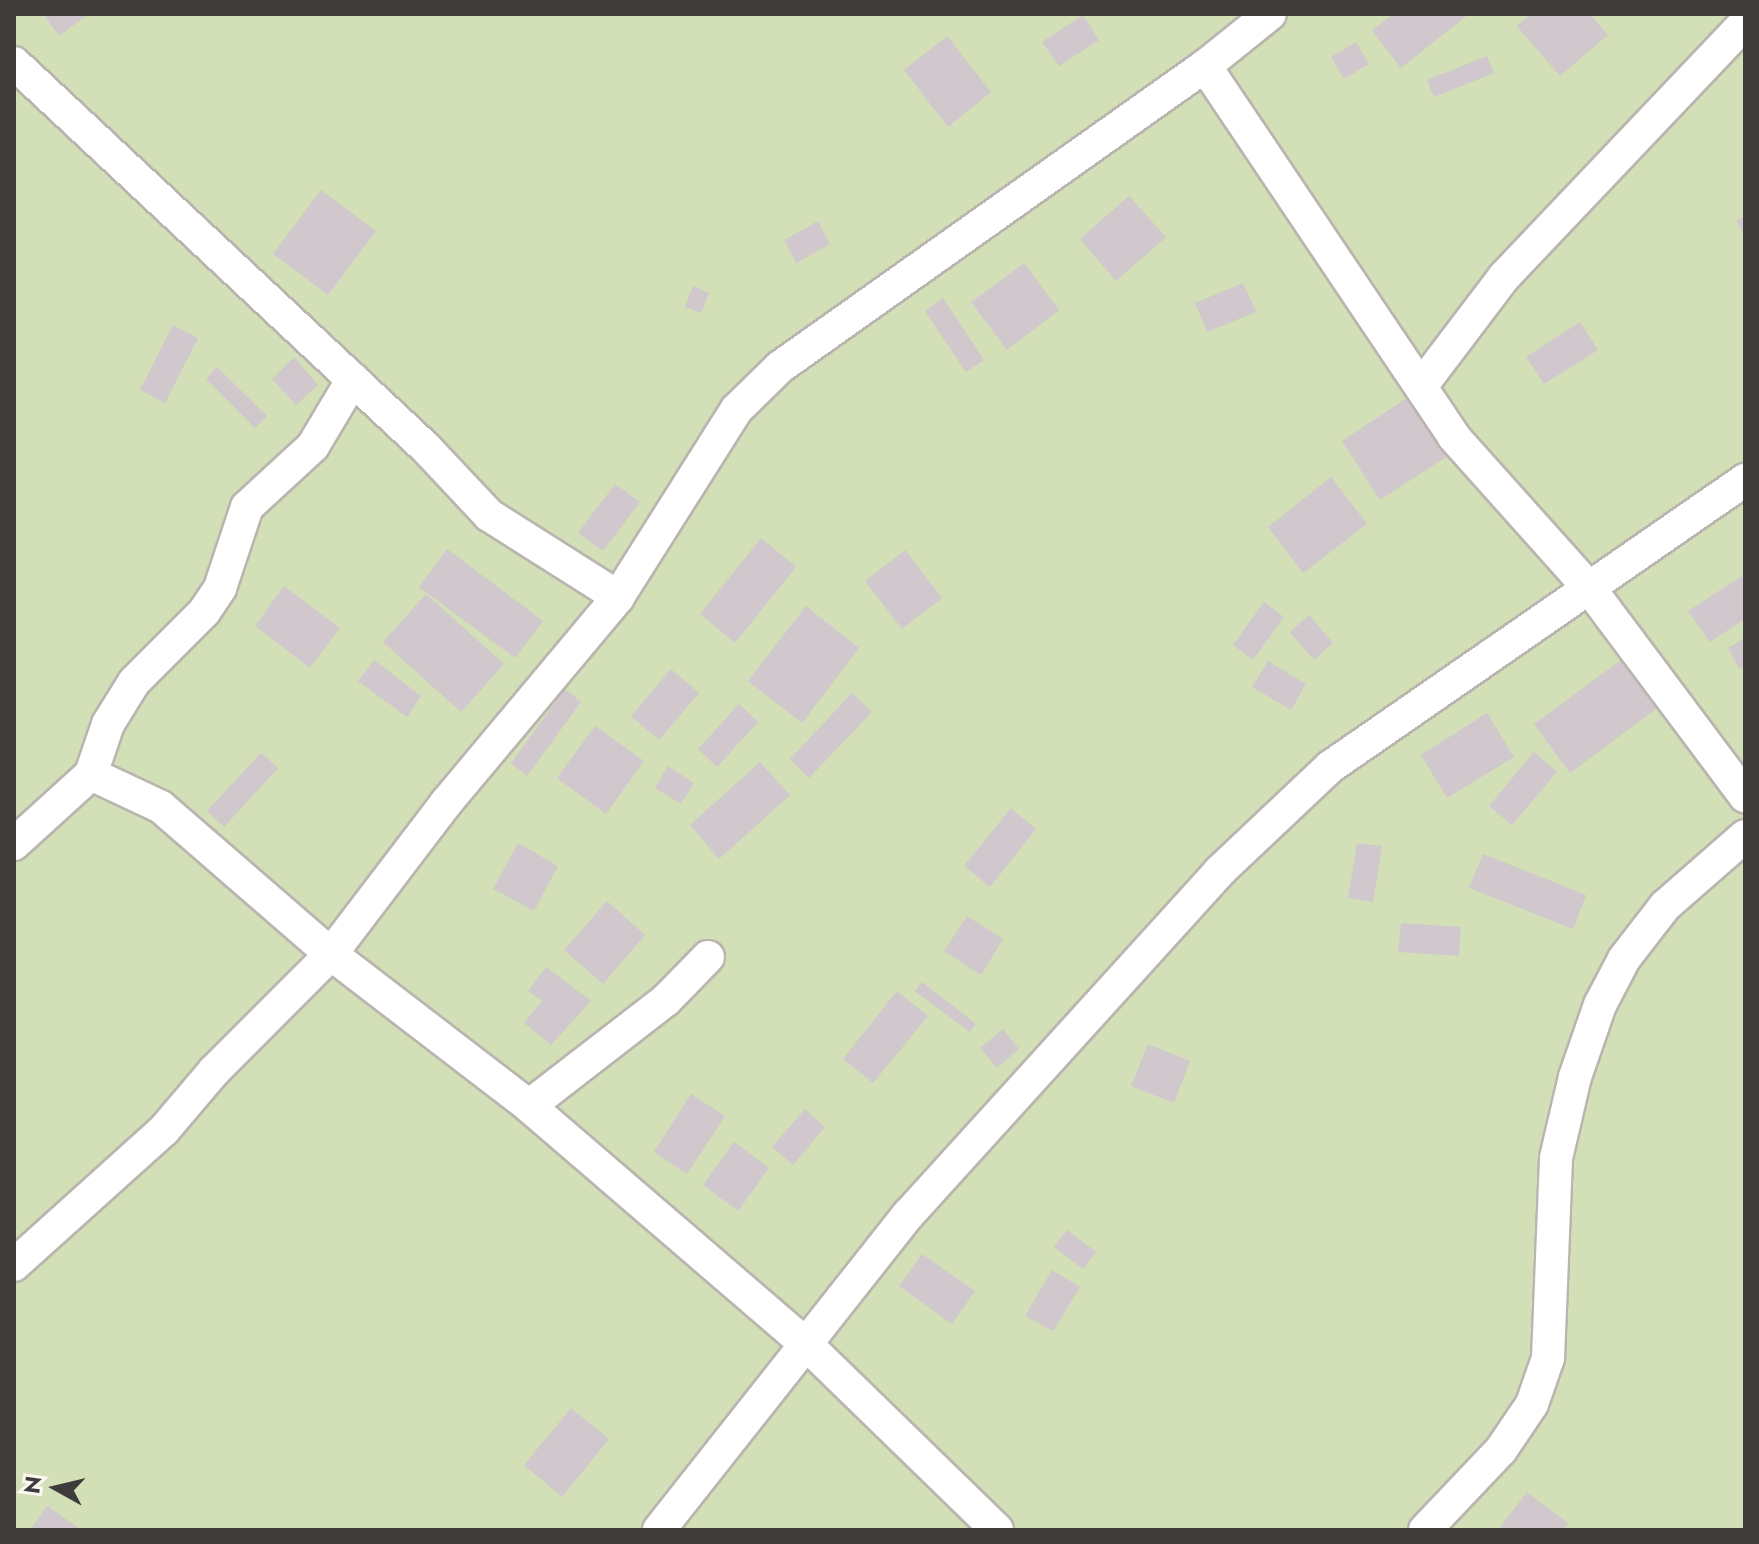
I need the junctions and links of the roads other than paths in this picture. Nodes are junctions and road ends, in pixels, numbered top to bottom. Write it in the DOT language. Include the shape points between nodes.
graph roads {
  1 [pos="1270,14"];
  2 [pos="1745,23"];
  3 [pos="14,63"];
  4 [pos="1205,66"];
  5 [pos="353,379"];
  6 [pos="1422,385"];
  7 [pos="1745,480"];
  8 [pos="1590,589"];
  9 [pos="618,597"];
  10 [pos="91,774"];
  11 [pos="1745,796"];
  12 [pos="1745,836"];
  13 [pos="14,844"];
  14 [pos="331,954"];
  15 [pos="708,957"];
  16 [pos="529,1106"];
  17 [pos="14,1265"];
  18 [pos="807,1345"];
  19 [pos="659,1530"];
  20 [pos="997,1530"];
  21 [pos="1425,1530"];
  1 -- 4 [label="street"];
  2 -- 6 [label="street" via="1504,277"];
  3 -- 5 [label="street"];
  4 -- 6 [label="street"];
  4 -- 9 [label="street" via="780,367 737,409"];
  5 -- 9 [label="street" via="489,515"];
  5 -- 10 [label="street" via="313,446 247,507 220,588 204,612 134,682 108,724"];
  6 -- 8 [label="street" via="1492,485"];
  7 -- 8 [label="street"];
  8 -- 11 [label="street"];
  8 -- 18 [label="street" via="1330,767 1219,872 909,1214"];
  9 -- 14 [label="street" via="446,803"];
  10 -- 13 [label="street"];
  10 -- 14 [label="street" via="161,807"];
  12 -- 21 [label="street" via="1665,906 1624,959 1600,1005 1575,1077 1556,1158 1548,1358 1532,1404 1501,1450"];
  14 -- 16 [label="street"];
  14 -- 17 [label="street" via="214,1071 164,1130"];
  15 -- 16 [label="street" via="666,1000"];
  16 -- 18 [label="street"];
  18 -- 19 [label="street"];
  18 -- 20 [label="street"];
}
